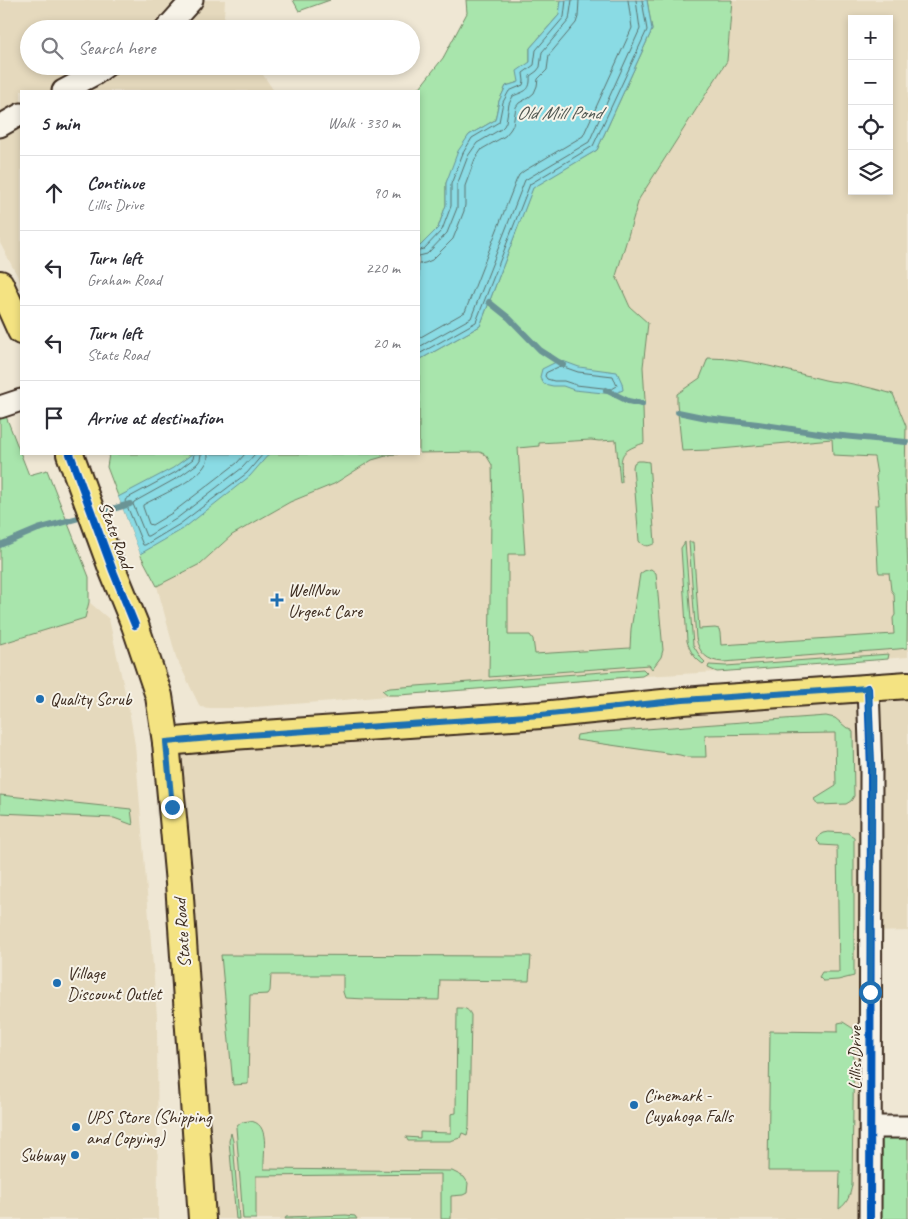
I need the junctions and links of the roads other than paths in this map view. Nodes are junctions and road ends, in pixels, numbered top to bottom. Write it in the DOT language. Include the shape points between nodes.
graph roads {
  1 [pos="192,0"];
  2 [pos="174,20"];
  3 [pos="93,75"];
  4 [pos="65,90"];
  5 [pos="20,115"];
  6 [pos="0,126"];
  7 [pos="0,284"];
  8 [pos="20,330"];
  9 [pos="20,400"];
  10 [pos="0,407"];
  11 [pos="74,464"];
  12 [pos="908,685"];
  13 [pos="868,688"];
  14 [pos="166,742"];
  15 [pos="871,1127"];
  16 [pos="908,1127"];
  17 [pos="202,1219"];
  18 [pos="870,1219"];
  1 -- 2 [label="street"];
  3 -- 4 [label="street"];
  5 -- 6 [label="street"];
  7 -- 8 [label="main road"];
  9 -- 10 [label="street"];
  11 -- 14 [label="main road, State Road" via="159,696"];
  12 -- 13 [label="main road"];
  13 -- 14 [label="main road"];
  13 -- 15 [label="street, Lillis Drive" via="872,770"];
  14 -- 17 [label="main road, State Road"];
  15 -- 16 [label="street"];
  15 -- 18 [label="street, Lillis Drive"];
}
